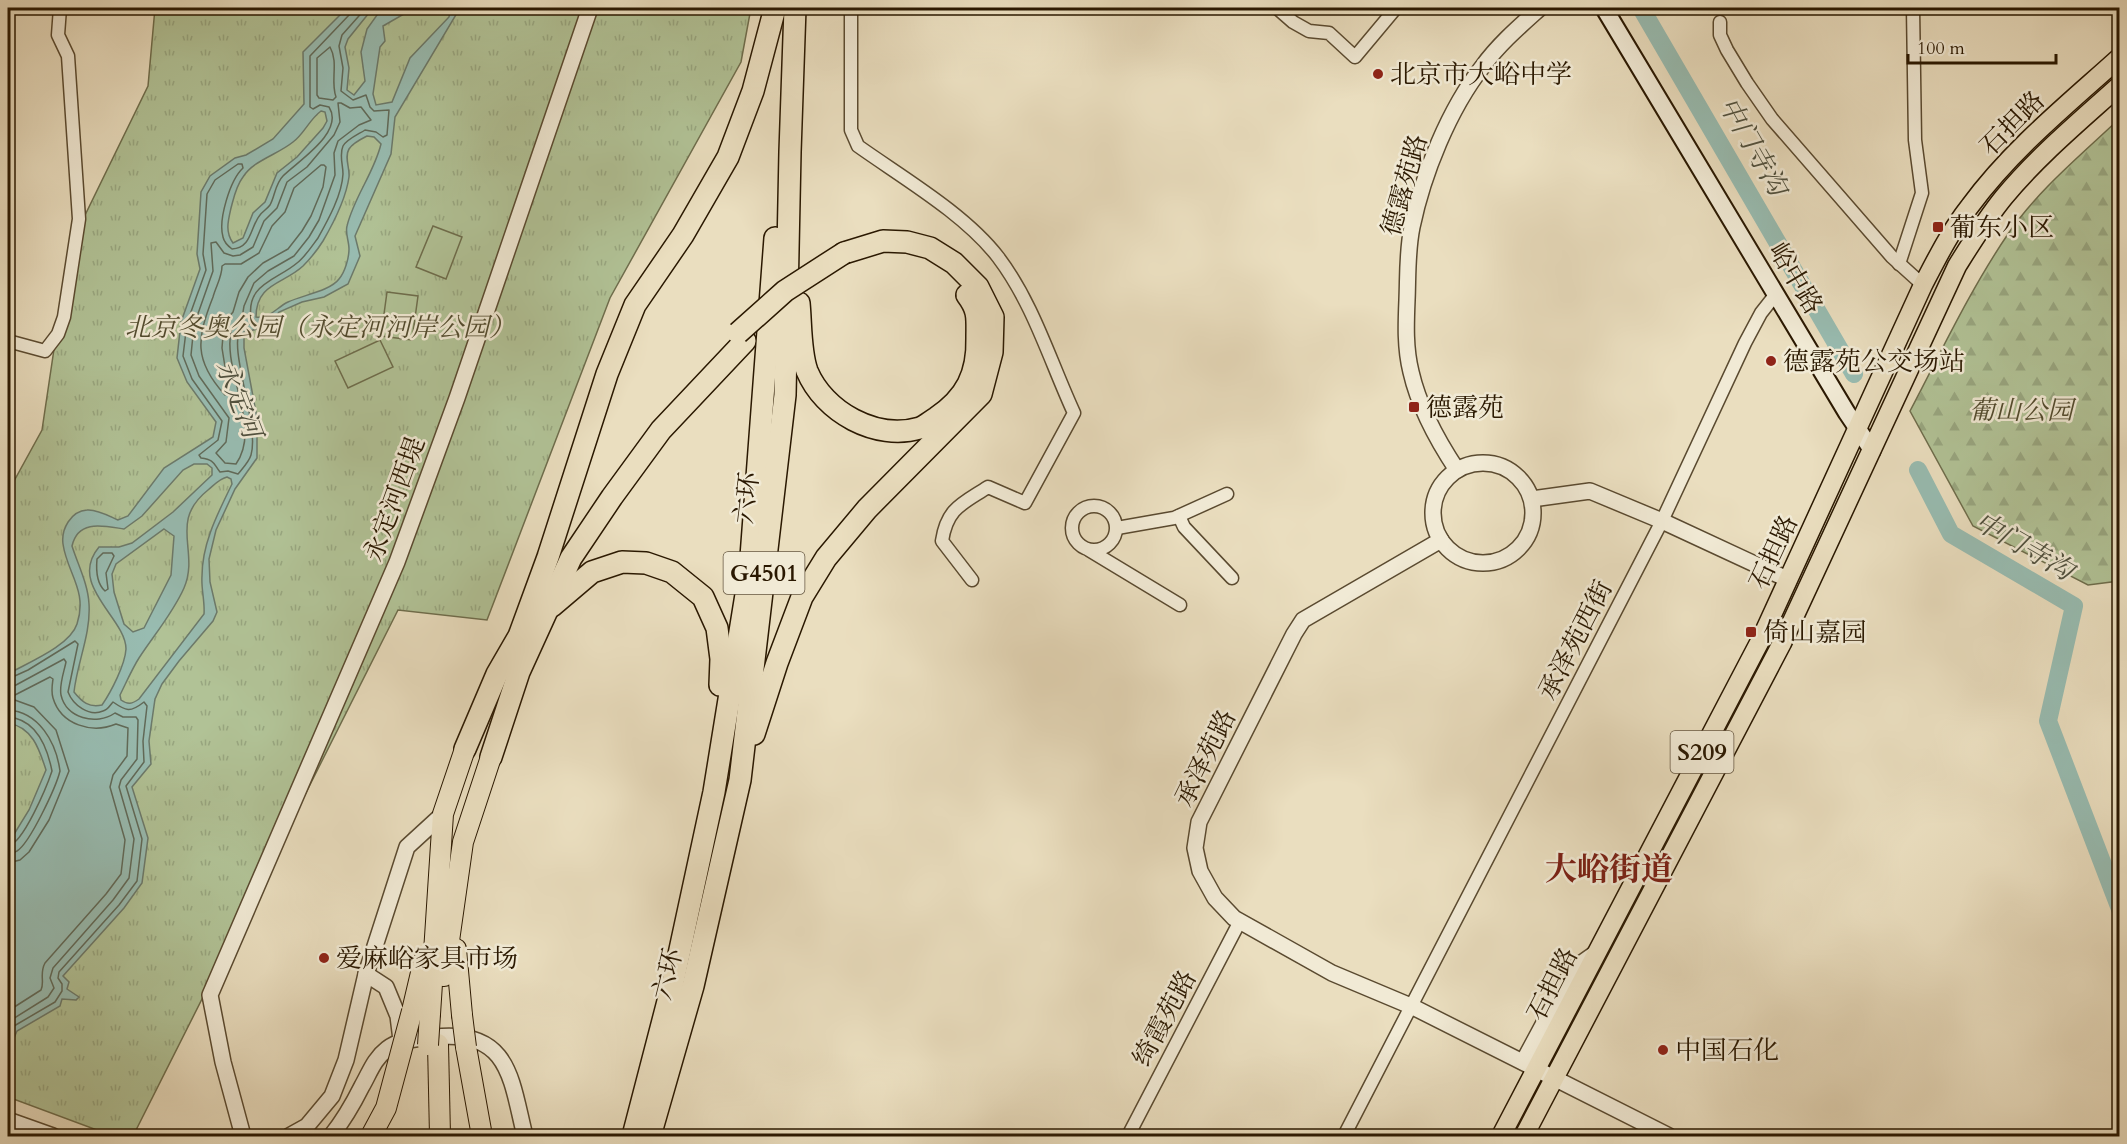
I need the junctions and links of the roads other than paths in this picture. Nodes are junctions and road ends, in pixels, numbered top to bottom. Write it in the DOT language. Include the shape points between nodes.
graph roads {
  1 [pos="60,8"];
  2 [pos="590,8"];
  3 [pos="775,8"];
  4 [pos="784,8"];
  5 [pos="795,8"];
  6 [pos="851,8"];
  7 [pos="1277,8"];
  8 [pos="1396,8"];
  9 [pos="1540,8"];
  10 [pos="1604,8"];
  11 [pos="1912,8"];
  12 [pos="1720,22"];
  13 [pos="2120,57"];
  14 [pos="2120,85"];
  15 [pos="790,152"];
  16 [pos="846,257"];
  17 [pos="1899,264"];
  18 [pos="1923,285"];
  19 [pos="1776,294"];
  20 [pos="741,337"];
  21 [pos="8,341"];
  22 [pos="1857,429"];
  23 [pos="1872,450"];
  24 [pos="1457,470"];
  25 [pos="1227,494"];
  26 [pos="1532,500"];
  27 [pos="1179,516"];
  28 [pos="1662,521"];
  29 [pos="1117,528"];
  30 [pos="1441,540"];
  31 [pos="1085,548"];
  32 [pos="1232,578"];
  33 [pos="972,580"];
  34 [pos="1789,580"];
  35 [pos="1180,605"];
  36 [pos="547,610"];
  37 [pos="519,636"];
  38 [pos="465,749"];
  39 [pos="491,757"];
  40 [pos="740,780"];
  41 [pos="714,792"];
  42 [pos="443,813"];
  43 [pos="445,905"];
  44 [pos="1240,921"];
  45 [pos="366,974"];
  46 [pos="1413,1007"];
  47 [pos="427,1013"];
  48 [pos="401,1040"];
  49 [pos="433,1045"];
  50 [pos="1529,1066"];
  51 [pos="1554,1079"];
  52 [pos="8,1120"];
  53 [pos="644,1131"];
  54 [pos="53,1137"];
  55 [pos="243,1137"];
  56 [pos="289,1137"];
  57 [pos="330,1137"];
  58 [pos="371,1137"];
  59 [pos="430,1137"];
  60 [pos="440,1137"];
  61 [pos="482,1137"];
  62 [pos="525,1137"];
  63 [pos="1128,1137"];
  64 [pos="1344,1137"];
  65 [pos="1501,1137"];
  66 [pos="1524,1137"];
  67 [pos="1669,1137"];
  1 -- 21 [label="street" via="58,34 69,56 79,219 64,317 58,334 45,351"];
  2 -- 55 [label="street, 永定河西堤" via="397,562 210,995"];
  3 -- 37 [label="highway" via="753,92 728,157 635,305 607,374"];
  4 -- 41 [label="highway, 六环 / G4501" via="776,223 750,570"];
  5 -- 15 [label="highway, 六环 / G4501"];
  6 -- 33 [label="street" via="851,130 858,146 968,224 998,257 1027,304 1074,413 1025,503 988,488 959,506 945,523 942,541"];
  7 -- 8 [label="street" via="1309,31 1329,33 1355,57"];
  9 -- 24 [label="street, 德露苑路" via="1481,67 1453,114 1420,195 1412,229 1406,332 1410,367 1434,434"];
  10 -- 19 [label="main road, 峪中路"];
  11 -- 17 [label="street" via="1915,140 1922,193"];
  12 -- 17 [label="street" via="1719,35 1727,50 1772,119"];
  13 -- 18 [label="main road, 石担路 / S209" via="1995,175 1964,214"];
  14 -- 23 [label="main road, 石担路 / S209" via="2040,158 1980,228 1957,266"];
  15 -- 16 [label="highway" via="806,370 822,398 852,420 890,431 921,428 950,408 966,389 978,359 976,307 951,274 925,258 902,252"];
  15 -- 40 [label="highway, 六环 / G4501" via="785,395"];
  16 -- 20 [label="highway"];
  16 -- 40 [label="highway" via="883,241 907,242 930,248 954,263 978,287 993,317 992,352 981,394 867,509 826,558 802,597"];
  17 -- 18 [label="street"];
  18 -- 22 [label="main road, 石担路 / S209"];
  19 -- 22 [label="main road, 峪中路"];
  19 -- 28 [label="street, 承泽苑西街" via="1745,343"];
  20 -- 36 [label="highway" via="626,477 571,558"];
  20 -- 37 [label="highway" via="652,424 603,490"];
  22 -- 23 [label="main road, 峪中路"];
  22 -- 34 [label="main road, 石担路 / S209"];
  23 -- 51 [label="main road, 石担路 / S209" via="1782,643"];
  24 -- 26 [label="street" via="1472,464 1504,467 1517,476"];
  24 -- 30 [label="street" via="1445,480 1433,509"];
  25 -- 27 [label="street"];
  26 -- 28 [label="street" via="1590,491"];
  26 -- 30 [label="street" via="1533,521 1527,537 1516,551 1502,559 1485,563 1468,560"];
  27 -- 29 [label="street"];
  27 -- 32 [label="street" via="1184,527"];
  28 -- 34 [label="street"];
  28 -- 46 [label="street, 承泽苑西街"];
  29 -- 31 [label="street" via="1106,547"];
  29 -- 31 [label="street" via="1107,509 1092,505 1078,511 1072,524 1074,538"];
  30 -- 44 [label="street, 承泽苑路" via="1303,620 1293,634 1199,822 1195,848 1200,871 1215,898"];
  31 -- 35 [label="street"];
  34 -- 50 [label="main road, 石担路 / S209" via="1597,952"];
  36 -- 39 [label="highway" via="519,672"];
  36 -- 41 [label="highway" via="592,572 622,562 646,563 672,572 703,597 717,628 722,659"];
  37 -- 38 [label="highway" via="497,674"];
  38 -- 42 [label="highway"];
  39 -- 43 [label="highway"];
  40 -- 53 [label="highway, 六环 / G4501" via="693,986"];
  41 -- 53 [label="highway, 六环 / G4501"];
  42 -- 43 [label="highway"];
  42 -- 45 [label="street" via="406,847"];
  43 -- 47 [label="highway"];
  43 -- 47 [label="highway"];
  43 -- 61 [label="highway, bridge"];
  44 -- 46 [label="street, 承泽苑路" via="1332,973"];
  44 -- 63 [label="street, 绮霞苑路"];
  45 -- 48 [label="street" via="386,987 398,1016"];
  45 -- 56 [label="street" via="346,1060 332,1096 308,1126"];
  46 -- 50 [label="street, 承泽苑路"];
  46 -- 64 [label="street, 承泽苑西街"];
  47 -- 49 [label="highway"];
  47 -- 58 [label="highway, bridge"];
  48 -- 57 [label="street" via="372,1064 345,1119"];
  48 -- 62 [label="street" via="453,1035 480,1041 495,1051 511,1077"];
  49 -- 59 [label="highway"];
  49 -- 60 [label="highway"];
  50 -- 51 [label="street, 承泽苑路"];
  50 -- 65 [label="main road, 石担路 / S209"];
  51 -- 66 [label="main road, 石担路 / S209"];
  51 -- 67 [label="street, 承泽苑路"];
  52 -- 54 [label="street"];
}
